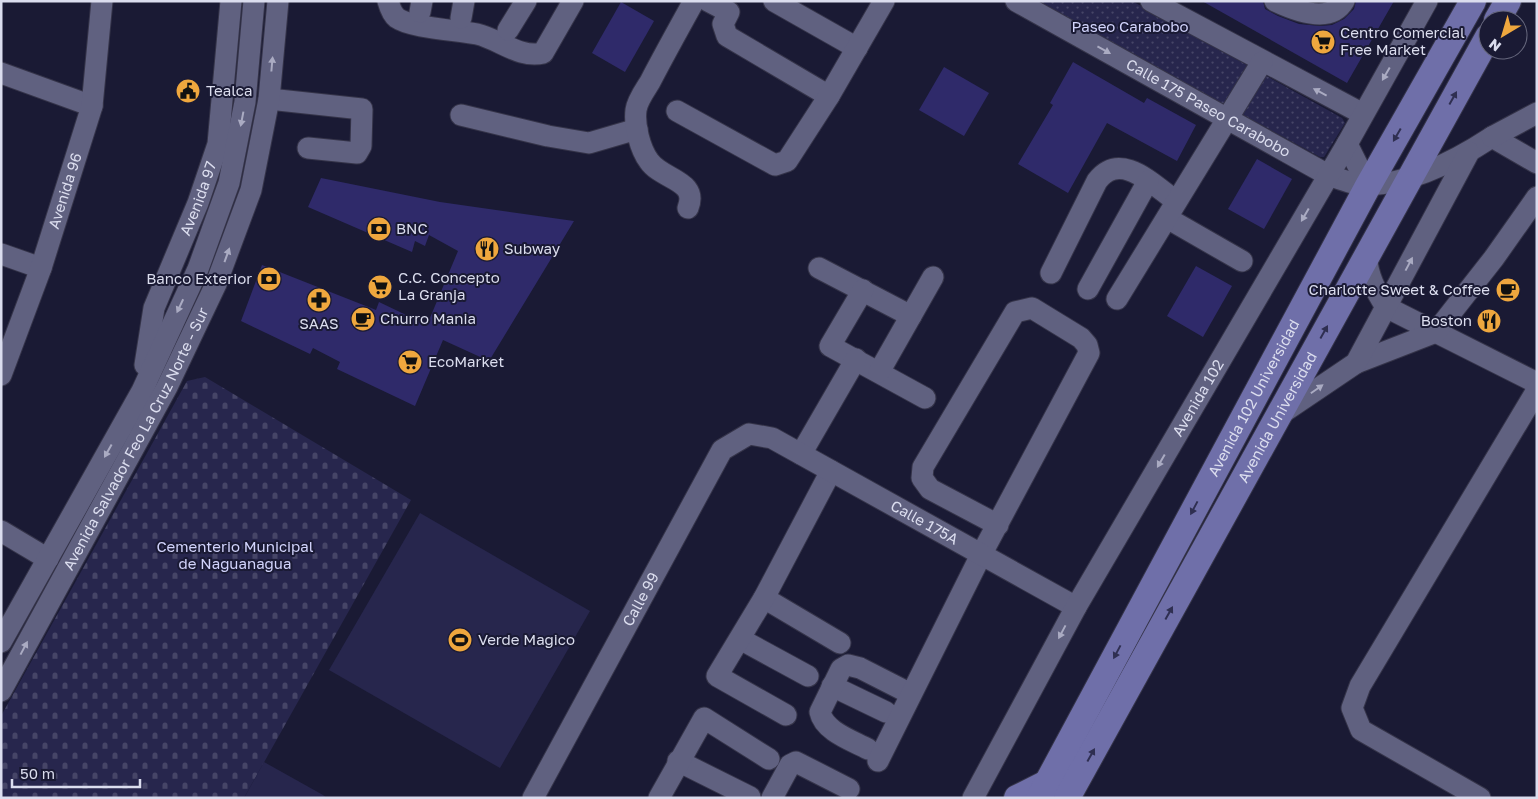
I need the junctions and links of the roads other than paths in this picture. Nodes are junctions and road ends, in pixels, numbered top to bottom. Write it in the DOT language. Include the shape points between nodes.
graph roads {
  1 [pos="102,1"];
  2 [pos="231,1"];
  3 [pos="254,1"];
  4 [pos="278,1"];
  5 [pos="388,1"];
  6 [pos="526,1"];
  7 [pos="573,1"];
  8 [pos="694,1"];
  9 [pos="708,1"];
  10 [pos="774,1"];
  11 [pos="884,1"];
  12 [pos="1016,1"];
  13 [pos="1275,1"];
  14 [pos="1344,1"];
  15 [pos="1427,1"];
  16 [pos="1473,1"];
  17 [pos="1153,2"];
  18 [pos="732,6"];
  19 [pos="1046,8"];
  20 [pos="508,30"];
  21 [pos="857,48"];
  22 [pos="1478,54"];
  23 [pos="1262,62"];
  24 [pos="1,73"];
  25 [pos="829,96"];
  26 [pos="269,99"];
  27 [pos="92,106"];
  28 [pos="676,111"];
  29 [pos="1537,113"];
  30 [pos="1363,114"];
  31 [pos="461,115"];
  32 [pos="1228,119"];
  33 [pos="637,129"];
  34 [pos="1492,137"];
  35 [pos="1347,144"];
  36 [pos="308,148"];
  37 [pos="1469,152"];
  38 [pos="1537,163"];
  39 [pos="1328,175"];
  40 [pos="1408,178"];
  41 [pos="1148,181"];
  42 [pos="1368,186"];
  43 [pos="1537,197"];
  44 [pos="688,208"];
  45 [pos="1171,209"];
  46 [pos="1,254"];
  47 [pos="1366,255"];
  48 [pos="1242,261"];
  49 [pos="41,268"];
  50 [pos="820,268"];
  51 [pos="1051,273"];
  52 [pos="933,277"];
  53 [pos="1088,289"];
  54 [pos="863,290"];
  55 [pos="1117,299"];
  56 [pos="1386,307"];
  57 [pos="911,316"];
  58 [pos="1436,332"];
  59 [pos="856,359"];
  60 [pos="1356,363"];
  61 [pos="879,372"];
  62 [pos="1,375"];
  63 [pos="1537,384"];
  64 [pos="1537,390"];
  65 [pos="142,391"];
  66 [pos="925,398"];
  67 [pos="1277,417"];
  68 [pos="772,438"];
  69 [pos="801,454"];
  70 [pos="832,471"];
  71 [pos="998,525"];
  72 [pos="1,531"];
  73 [pos="981,555"];
  74 [pos="48,559"];
  75 [pos="764,598"];
  76 [pos="1076,607"];
  77 [pos="740,638"];
  78 [pos="1,642"];
  79 [pos="840,643"];
  80 [pos="808,676"];
  81 [pos="832,686"];
  82 [pos="1,691"];
  83 [pos="910,694"];
  84 [pos="886,712"];
  85 [pos="786,715"];
  86 [pos="769,760"];
  87 [pos="678,761"];
  88 [pos="849,789"];
  89 [pos="1051,793"];
  90 [pos="665,796"];
  91 [pos="750,797"];
  92 [pos="533,798"];
  93 [pos="772,798"];
  94 [pos="973,798"];
  95 [pos="1017,798"];
  96 [pos="1480,798"];
  1 -- 27 [label="street, Avenida 96"];
  2 -- 65 [label="street, Avenida 97" via="218,144 198,203 154,308"];
  3 -- 65 [label="street, Avenida Salvador Feo La Cruz Norte - Sur, one-way" via="245,102 229,183 198,269"];
  26 -- 4 [label="street, Avenida Salvador Feo La Cruz Norte - Sur, one-way"];
  5 -- 7 [label="street" via="397,18 410,23 479,34 534,55 543,52"];
  6 -- 20 [label="street"];
  8 -- 33 [label="street" via="636,108"];
  9 -- 18 [label="street"];
  10 -- 21 [label="street"];
  11 -- 21 [label="street"];
  12 -- 19 [label="street, Calle 175 Paseo Carabobo"];
  13 -- 14 [label="street" via="1297,11 1324,14 1342,6"];
  15 -- 30 [label="street, Avenida 102, one-way"];
  16 -- 42 [label="main road, Avenida 102 Universidad, one-way"];
  17 -- 23 [label="street"];
  18 -- 25 [label="street" via="723,24 727,36"];
  19 -- 32 [label="street, Calle 175 Paseo Carabobo, one-way"];
  21 -- 25 [label="street"];
  40 -- 22 [label="main road, Avenida Universidad, one-way"];
  30 -- 23 [label="street, one-way"];
  23 -- 32 [label="street"];
  24 -- 27 [label="street"];
  25 -- 28 [label="street" via="787,161 775,165"];
  26 -- 36 [label="street" via="362,109 361,146 357,153"];
  82 -- 26 [label="street, Avenida Salvador Feo La Cruz Norte - Sur, one-way" via="167,387 216,284 251,190"];
  27 -- 49 [label="street, Avenida 96"];
  29 -- 34 [label="street, Calle 175 Paseo Carabobo"];
  30 -- 35 [label="street, Avenida 102"];
  31 -- 33 [label="street" via="589,143"];
  32 -- 39 [label="street, Calle 175 Paseo Carabobo"];
  32 -- 45 [label="street"];
  33 -- 44 [label="street" via="648,161 690,191 692,199"];
  34 -- 37 [label="street, Calle 175 Paseo Carabobo"];
  34 -- 38 [label="street"];
  35 -- 39 [label="street, Avenida 102"];
  35 -- 42 [label="street"];
  37 -- 40 [label="street, Calle 175 Paseo Carabobo"];
  56 -- 37 [label="street, one-way"];
  39 -- 42 [label="street, Calle 175 Paseo Carabobo"];
  39 -- 76 [label="street, Avenida 102, one-way"];
  40 -- 42 [label="street, Calle 175 Paseo Carabobo"];
  40 -- 47 [label="main road, Avenida Universidad"];
  41 -- 45 [label="street"];
  41 -- 51 [label="street" via="1129,169 1105,170"];
  41 -- 53 [label="street"];
  42 -- 89 [label="main road, Avenida 102 Universidad, one-way"];
  43 -- 58 [label="street"];
  45 -- 48 [label="street"];
  45 -- 55 [label="street"];
  46 -- 49 [label="street"];
  47 -- 56 [label="street" via="1367,269"];
  67 -- 47 [label="main road, Avenida Universidad, one-way"];
  49 -- 62 [label="street, Avenida 96"];
  50 -- 54 [label="street"];
  52 -- 57 [label="street"];
  54 -- 57 [label="street"];
  54 -- 59 [label="street" via="830,346"];
  56 -- 58 [label="street"];
  56 -- 60 [label="street"];
  57 -- 61 [label="street"];
  58 -- 60 [label="street"];
  58 -- 63 [label="street"];
  59 -- 61 [label="street"];
  59 -- 69 [label="street"];
  67 -- 60 [label="street, one-way"];
  61 -- 66 [label="street"];
  64 -- 96 [label="street" via="1360,686 1352,708 1361,730"];
  65 -- 74 [label="street, Avenida Salvador Feo La Cruz Norte - Sur, one-way"];
  89 -- 67 [label="main road, Avenida Universidad, one-way"];
  68 -- 69 [label="street, Calle 175A"];
  68 -- 92 [label="street, Calle 99" via="749,434 722,450"];
  69 -- 70 [label="street, Calle 175A"];
  70 -- 73 [label="street, Calle 175A"];
  70 -- 75 [label="street"];
  71 -- 71 [label="street" via="930,489 922,478 923,467 1015,312 1032,308 1081,338 1089,353"];
  71 -- 73 [label="street"];
  72 -- 74 [label="street"];
  73 -- 76 [label="street, Calle 175A"];
  73 -- 83 [label="street"];
  74 -- 78 [label="street, Avenida Salvador Feo La Cruz Norte - Sur"];
  75 -- 77 [label="street"];
  75 -- 79 [label="street"];
  76 -- 94 [label="street, Avenida 102, one-way"];
  77 -- 80 [label="street"];
  77 -- 85 [label="street" via="717,676"];
  81 -- 83 [label="street" via="848,665"];
  81 -- 83 [label="street" via="820,712 821,720 873,755"];
  81 -- 84 [label="street"];
  86 -- 87 [label="street" via="704,718"];
  87 -- 90 [label="street"];
  87 -- 91 [label="street"];
  88 -- 93 [label="street" via="796,762 790,765"];
  89 -- 95 [label="main road"];
}
